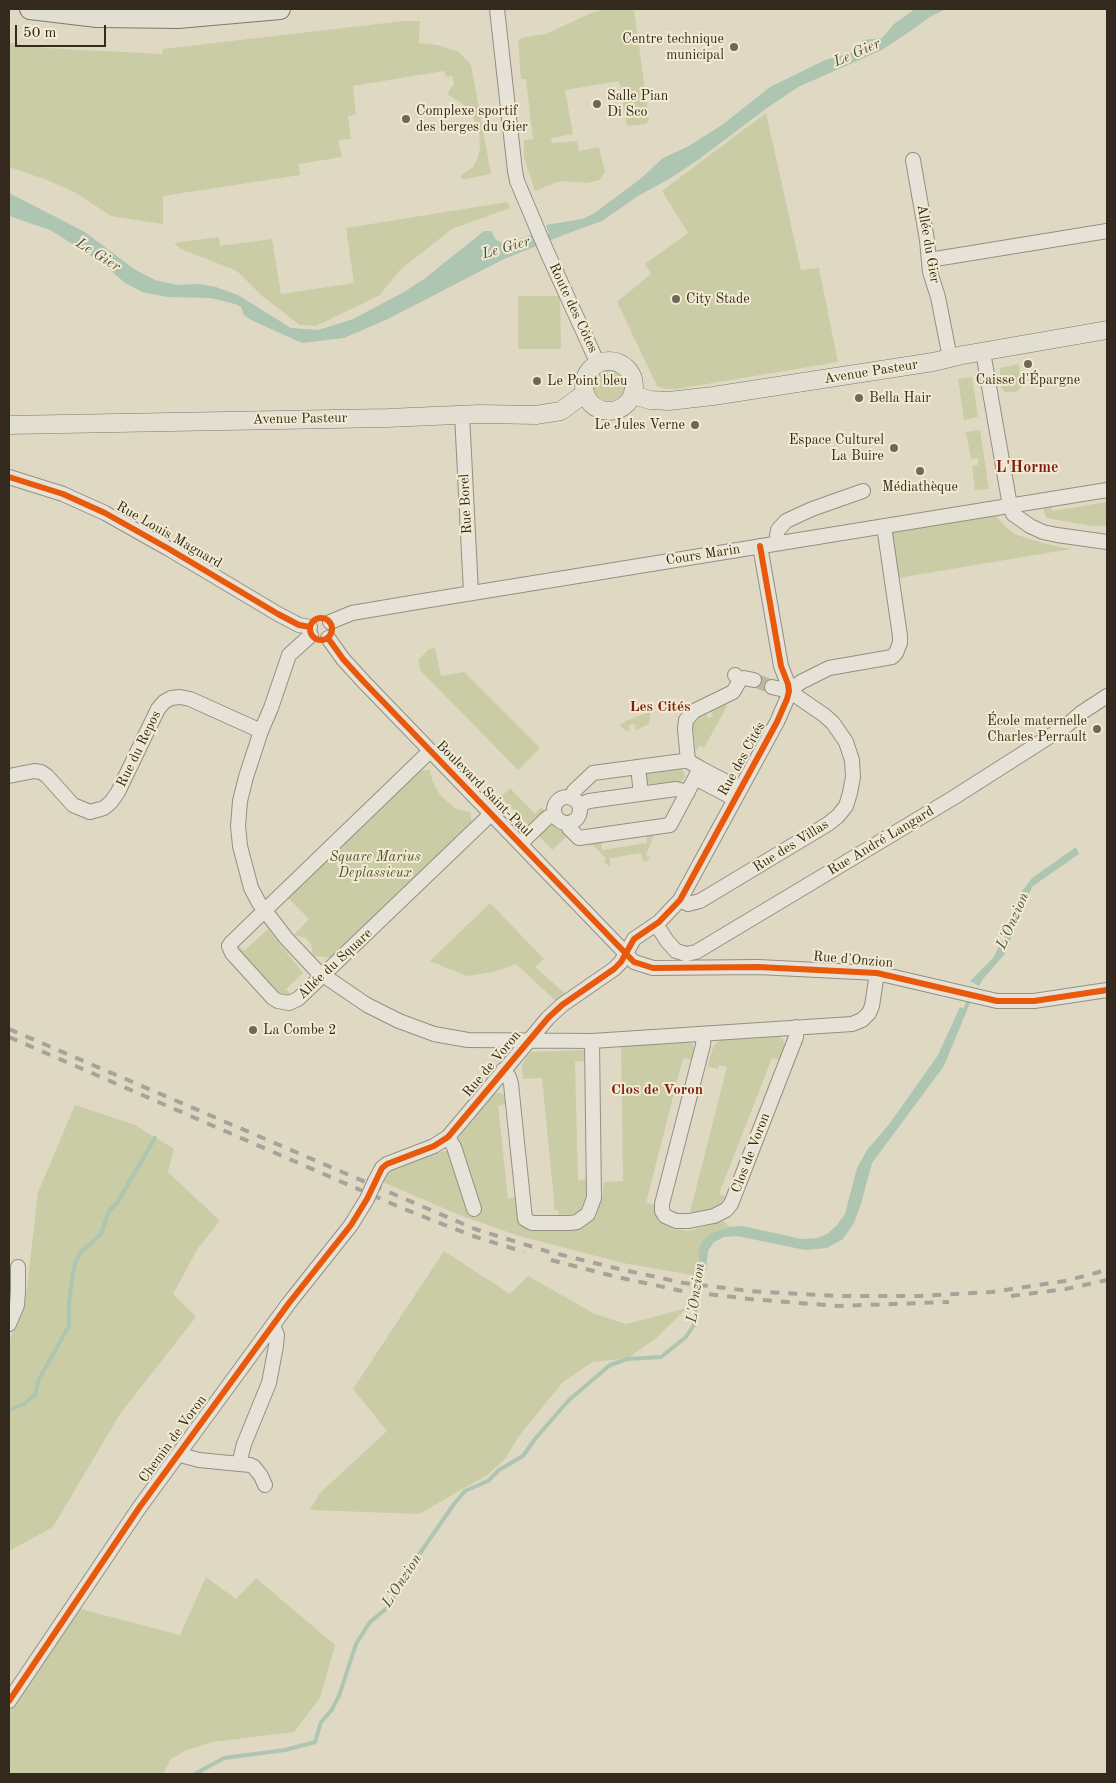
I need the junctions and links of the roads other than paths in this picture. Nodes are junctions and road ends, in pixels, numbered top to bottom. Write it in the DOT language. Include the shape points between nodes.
graph roads {
  1 [pos="30,9"];
  2 [pos="280,9"];
  3 [pos="497,9"];
  4 [pos="913,160"];
  5 [pos="1107,230"];
  6 [pos="929,260"];
  7 [pos="1107,330"];
  8 [pos="982,352"];
  9 [pos="950,358"];
  10 [pos="598,364"];
  11 [pos="585,393"];
  12 [pos="633,395"];
  13 [pos="462,414"];
  14 [pos="9,425"];
  15 [pos="9,477"];
  16 [pos="1107,490"];
  17 [pos="863,491"];
  18 [pos="1010,506"];
  19 [pos="884,526"];
  20 [pos="1107,542"];
  21 [pos="778,543"];
  22 [pos="760,546"];
  23 [pos="471,593"];
  24 [pos="330,622"];
  25 [pos="311,631"];
  26 [pos="328,638"];
  27 [pos="754,680"];
  28 [pos="772,687"];
  29 [pos="789,691"];
  30 [pos="1107,696"];
  31 [pos="261,731"];
  32 [pos="429,752"];
  33 [pos="638,767"];
  34 [pos="695,769"];
  35 [pos="9,776"];
  36 [pos="688,792"];
  37 [pos="641,794"];
  38 [pos="737,794"];
  39 [pos="575,802"];
  40 [pos="491,814"];
  41 [pos="554,814"];
  42 [pos="568,823"];
  43 [pos="520,844"];
  44 [pos="680,900"];
  45 [pos="265,910"];
  46 [pos="656,924"];
  47 [pos="626,954"];
  48 [pos="877,973"];
  49 [pos="323,976"];
  50 [pos="1107,990"];
  51 [pos="796,1027"];
  52 [pos="704,1035"];
  53 [pos="529,1040"];
  54 [pos="592,1041"];
  55 [pos="503,1070"];
  56 [pos="448,1138"];
  57 [pos="367,1199"];
  58 [pos="474,1209"];
  59 [pos="18,1267"];
  60 [pos="9,1324"];
  61 [pos="272,1326"];
  62 [pos="179,1453"];
  63 [pos="239,1464"];
  64 [pos="265,1485"];
  65 [pos="9,1701"];
  1 -- 2 [label="highway" via="97,17 160,18"];
  3 -- 10 [label="street, Route des Côtes" via="515,171 547,252"];
  4 -- 6 [label="street, Allée du Gier"];
  5 -- 6 [label="street"];
  6 -- 9 [label="street, Allée du Gier"];
  7 -- 8 [label="main road, Avenue Pasteur"];
  8 -- 9 [label="main road, Avenue Pasteur"];
  8 -- 18 [label="street"];
  9 -- 12 [label="main road, Avenue Pasteur" via="853,376 669,401"];
  10 -- 11 [label="main road" via="589,371"];
  10 -- 12 [label="main road" via="610,361 625,367 634,380"];
  11 -- 12 [label="main road" via="594,406 608,411 622,408"];
  11 -- 13 [label="main road, Avenue Pasteur" via="561,411"];
  13 -- 14 [label="main road, Avenue Pasteur"];
  13 -- 23 [label="street, Rue Borel"];
  15 -- 25 [label="street, Rue Louis Magnard" via="63,494 105,513"];
  16 -- 18 [label="street, Cours Marin"];
  17 -- 21 [label="street" via="786,521 778,530"];
  18 -- 19 [label="street, Cours Marin"];
  18 -- 20 [label="street" via="1017,517 1043,532"];
  19 -- 21 [label="street, Cours Marin"];
  19 -- 29 [label="street" via="900,636 896,654 829,668"];
  21 -- 22 [label="street, Cours Marin"];
  22 -- 23 [label="street, Cours Marin"];
  22 -- 29 [label="street" via="781,666"];
  23 -- 24 [label="street, Cours Marin" via="352,613"];
  24 -- 25 [label="street" via="320,618 314,621"];
  24 -- 26 [label="street" via="332,630"];
  25 -- 26 [label="street" via="314,638"];
  25 -- 31 [label="street" via="289,655"];
  26 -- 32 [label="street, Boulevard Saint-Paul" via="343,659"];
  27 -- 34 [label="street" via="737,677 738,685 733,692 694,711 686,720 685,729"];
  28 -- 29 [label="street"];
  29 -- 38 [label="street, Rue des Cités" via="777,722"];
  29 -- 44 [label="street, Rue des Villas" via="833,723 846,742 853,777 846,806 828,824 700,901 688,904"];
  30 -- 46 [label="street, Rue André Langard" via="953,798 696,952 676,951"];
  31 -- 35 [label="street, Rue du Repos" via="190,699 171,698 158,709 112,802 95,811 85,811 74,805 41,772"];
  31 -- 45 [label="street" via="240,801 238,826 245,869"];
  32 -- 40 [label="street, Boulevard Saint-Paul"];
  32 -- 45 [label="street, Allée du Square"];
  33 -- 34 [label="street"];
  33 -- 37 [label="street"];
  33 -- 39 [label="street" via="593,773 574,791"];
  34 -- 36 [label="street"];
  34 -- 38 [label="street"];
  36 -- 37 [label="street" via="676,789"];
  36 -- 42 [label="street" via="670,825 579,838"];
  37 -- 39 [label="street"];
  38 -- 44 [label="street, Rue des Cités"];
  39 -- 41 [label="street" via="563,798 557,802"];
  39 -- 42 [label="street" via="578,817"];
  40 -- 43 [label="street, Boulevard Saint-Paul"];
  40 -- 49 [label="street, Allée du Square"];
  41 -- 42 [label="street" via="560,821"];
  41 -- 43 [label="street"];
  43 -- 47 [label="street, Boulevard Saint-Paul"];
  44 -- 46 [label="street, Rue des Cités"];
  45 -- 49 [label="street" via="297,951"];
  45 -- 49 [label="street, Allée du Square" via="231,943 232,954 273,998 284,1003 298,999"];
  46 -- 47 [label="street, Rue des Cités" via="634,939"];
  47 -- 48 [label="street, Rue d'Onzion" via="634,962 653,968 758,967"];
  47 -- 53 [label="street, Rue de Voron" via="607,975 562,1005"];
  48 -- 50 [label="street, Rue d'Onzion" via="997,1001 1026,1002"];
  48 -- 51 [label="street" via="872,1006 860,1022"];
  49 -- 53 [label="street" via="367,1005 434,1034 468,1040"];
  51 -- 52 [label="street"];
  51 -- 52 [label="street, Clos de Voron" via="796,1036 731,1204 714,1216 676,1221 665,1216 662,1204"];
  52 -- 54 [label="street"];
  53 -- 54 [label="street"];
  53 -- 55 [label="street, Rue de Voron"];
  54 -- 55 [label="street" via="594,1198 588,1214 577,1222 532,1223 525,1219 511,1084"];
  55 -- 56 [label="street, Rue de Voron"];
  56 -- 57 [label="street, Rue de Voron, bridge" via="387,1164"];
  56 -- 58 [label="street" via="454,1147"];
  57 -- 61 [label="street, Chemin de Voron" via="351,1225"];
  59 -- 60 [label="street" via="17,1305"];
  61 -- 62 [label="street, Chemin de Voron"];
  61 -- 63 [label="street" via="277,1335 269,1383"];
  62 -- 63 [label="street, Chemin de Voron" via="199,1460"];
  62 -- 65 [label="street, Chemin de Voron"];
  63 -- 64 [label="street, Chemin de Voron" via="254,1467"];
}
